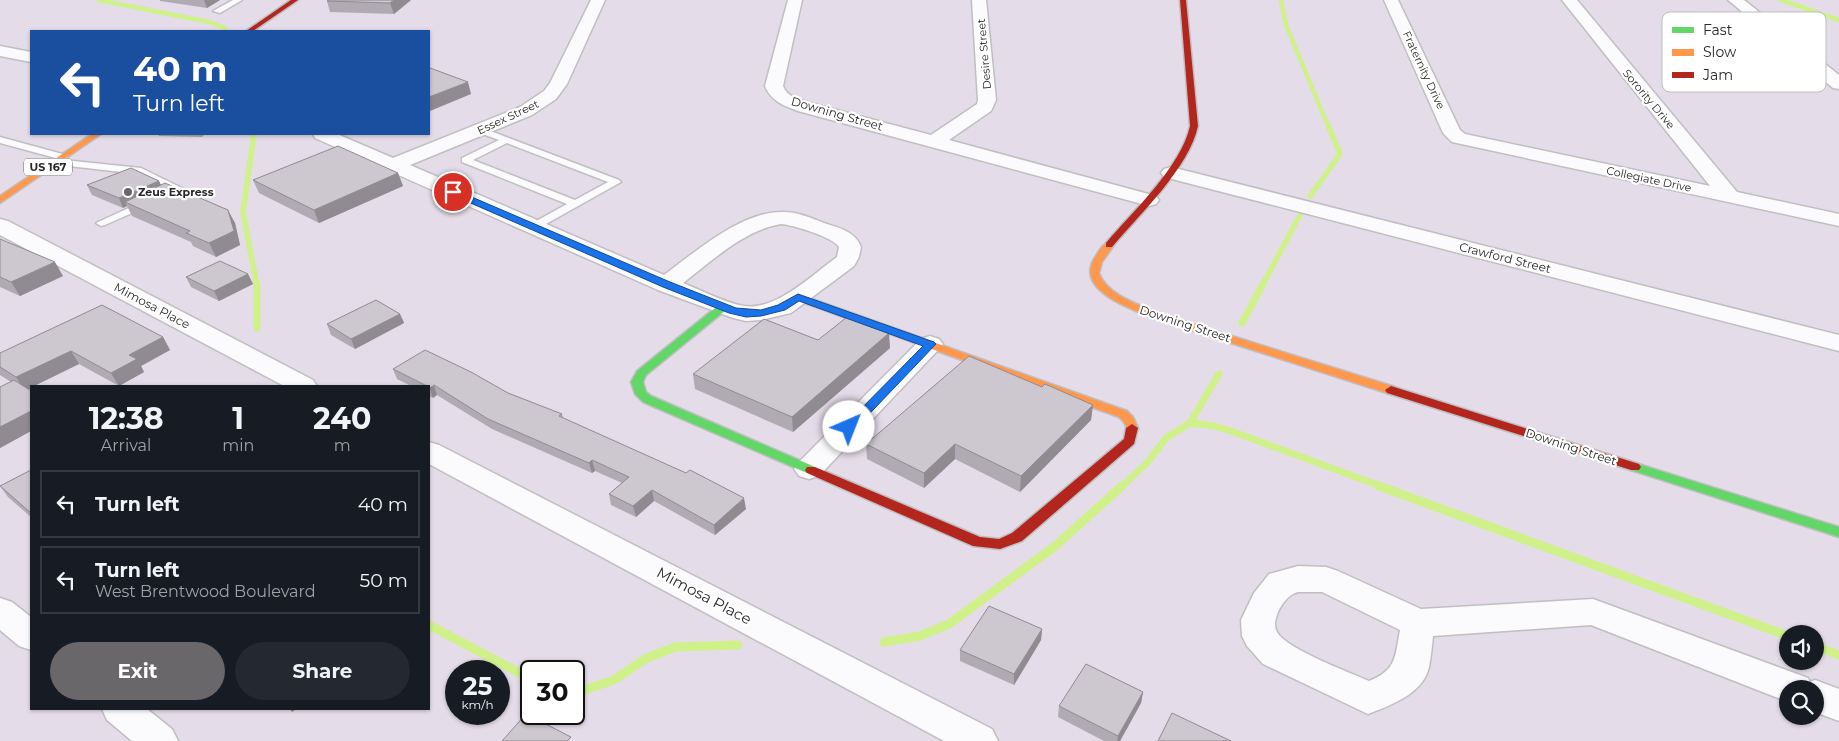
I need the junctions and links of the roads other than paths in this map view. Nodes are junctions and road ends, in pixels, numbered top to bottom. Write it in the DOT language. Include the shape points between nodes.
graph roads {
  1 [pos="238,0"];
  2 [pos="295,0"];
  3 [pos="598,0"];
  4 [pos="795,0"];
  5 [pos="979,0"];
  6 [pos="1183,0"];
  7 [pos="1391,0"];
  8 [pos="1569,0"];
  9 [pos="1735,0"];
  10 [pos="217,11"];
  11 [pos="1750,12"];
  12 [pos="250,30"];
  13 [pos="4,51"];
  14 [pos="30,57"];
  15 [pos="1826,74"];
  16 [pos="1839,84"];
  17 [pos="480,130"];
  18 [pos="96,135"];
  19 [pos="324,135"];
  20 [pos="1459,138"];
  21 [pos="0,140"];
  22 [pos="507,140"];
  23 [pos="935,142"];
  24 [pos="58,160"];
  25 [pos="393,165"];
  26 [pos="1171,173"];
  27 [pos="1730,197"];
  28 [pos="0,200"];
  29 [pos="1150,200"];
  30 [pos="575,204"];
  31 [pos="1839,220"];
  32 [pos="100,223"];
  33 [pos="0,226"];
  34 [pos="533,227"];
  35 [pos="666,284"];
  36 [pos="798,297"];
  37 [pos="723,307"];
  38 [pos="1839,343"];
  39 [pos="930,344"];
  40 [pos="302,385"];
  41 [pos="430,453"];
  42 [pos="809,469"];
  43 [pos="1839,532"];
  44 [pos="0,611"];
  45 [pos="1418,623"];
  46 [pos="30,635"];
  47 [pos="1779,683"];
  48 [pos="1824,699"];
  49 [pos="1839,705"];
  50 [pos="121,710"];
  51 [pos="159,741"];
  52 [pos="979,741"];
  1 -- 10 [label="lane"];
  2 -- 12 [label="street"];
  3 -- 17 [label="street, Essex Street" via="550,95 538,105"];
  4 -- 23 [label="street, Downing Street" via="775,81 779,95 804,106"];
  5 -- 23 [label="street, Desire Street" via="985,107"];
  6 -- 26 [label="street" via="1194,126 1185,154"];
  7 -- 20 [label="street, Fraternity Drive" via="1452,132"];
  8 -- 27 [label="street, Sorority Drive"];
  9 -- 11 [label="street"];
  13 -- 14 [label="street"];
  15 -- 16 [label="street"];
  17 -- 22 [label="lane"];
  17 -- 25 [label="street, Essex Street"];
  18 -- 24 [label="street, US 167"];
  19 -- 25 [label="street"];
  20 -- 27 [label="street, Collegiate Drive"];
  21 -- 24 [label="lane"];
  22 -- 30 [label="lane" via="616,182"];
  22 -- 30 [label="lane" via="465,160"];
  23 -- 29 [label="street, Downing Street"];
  24 -- 28 [label="street, US 167"];
  24 -- 32 [label="lane" via="141,171 179,189"];
  25 -- 34 [label="street"];
  26 -- 29 [label="street"];
  26 -- 38 [label="street, Crawford Street"];
  27 -- 31 [label="street, Collegiate Drive"];
  29 -- 43 [label="street, Downing Street" via="1112,242 1095,267 1096,279 1126,304"];
  30 -- 34 [label="lane"];
  33 -- 40 [label="street, Mimosa Place"];
  34 -- 35 [label="street"];
  35 -- 36 [label="street" via="747,227 770,219 786,218 840,236 851,248 846,261"];
  35 -- 37 [label="street"];
  36 -- 37 [label="street" via="782,308 761,313 746,314"];
  36 -- 39 [label="street"];
  37 -- 42 [label="street" via="641,373 637,382 641,394"];
  39 -- 42 [label="street"];
  39 -- 42 [label="street" via="1122,414 1132,423 1134,431 1130,441 1017,537 1000,544 978,542"];
  41 -- 52 [label="street, Mimosa Place"];
  44 -- 46 [label="street"];
  45 -- 47 [label="street" via="1593,612"];
  48 -- 49 [label="street"];
  50 -- 51 [label="street"];
}
